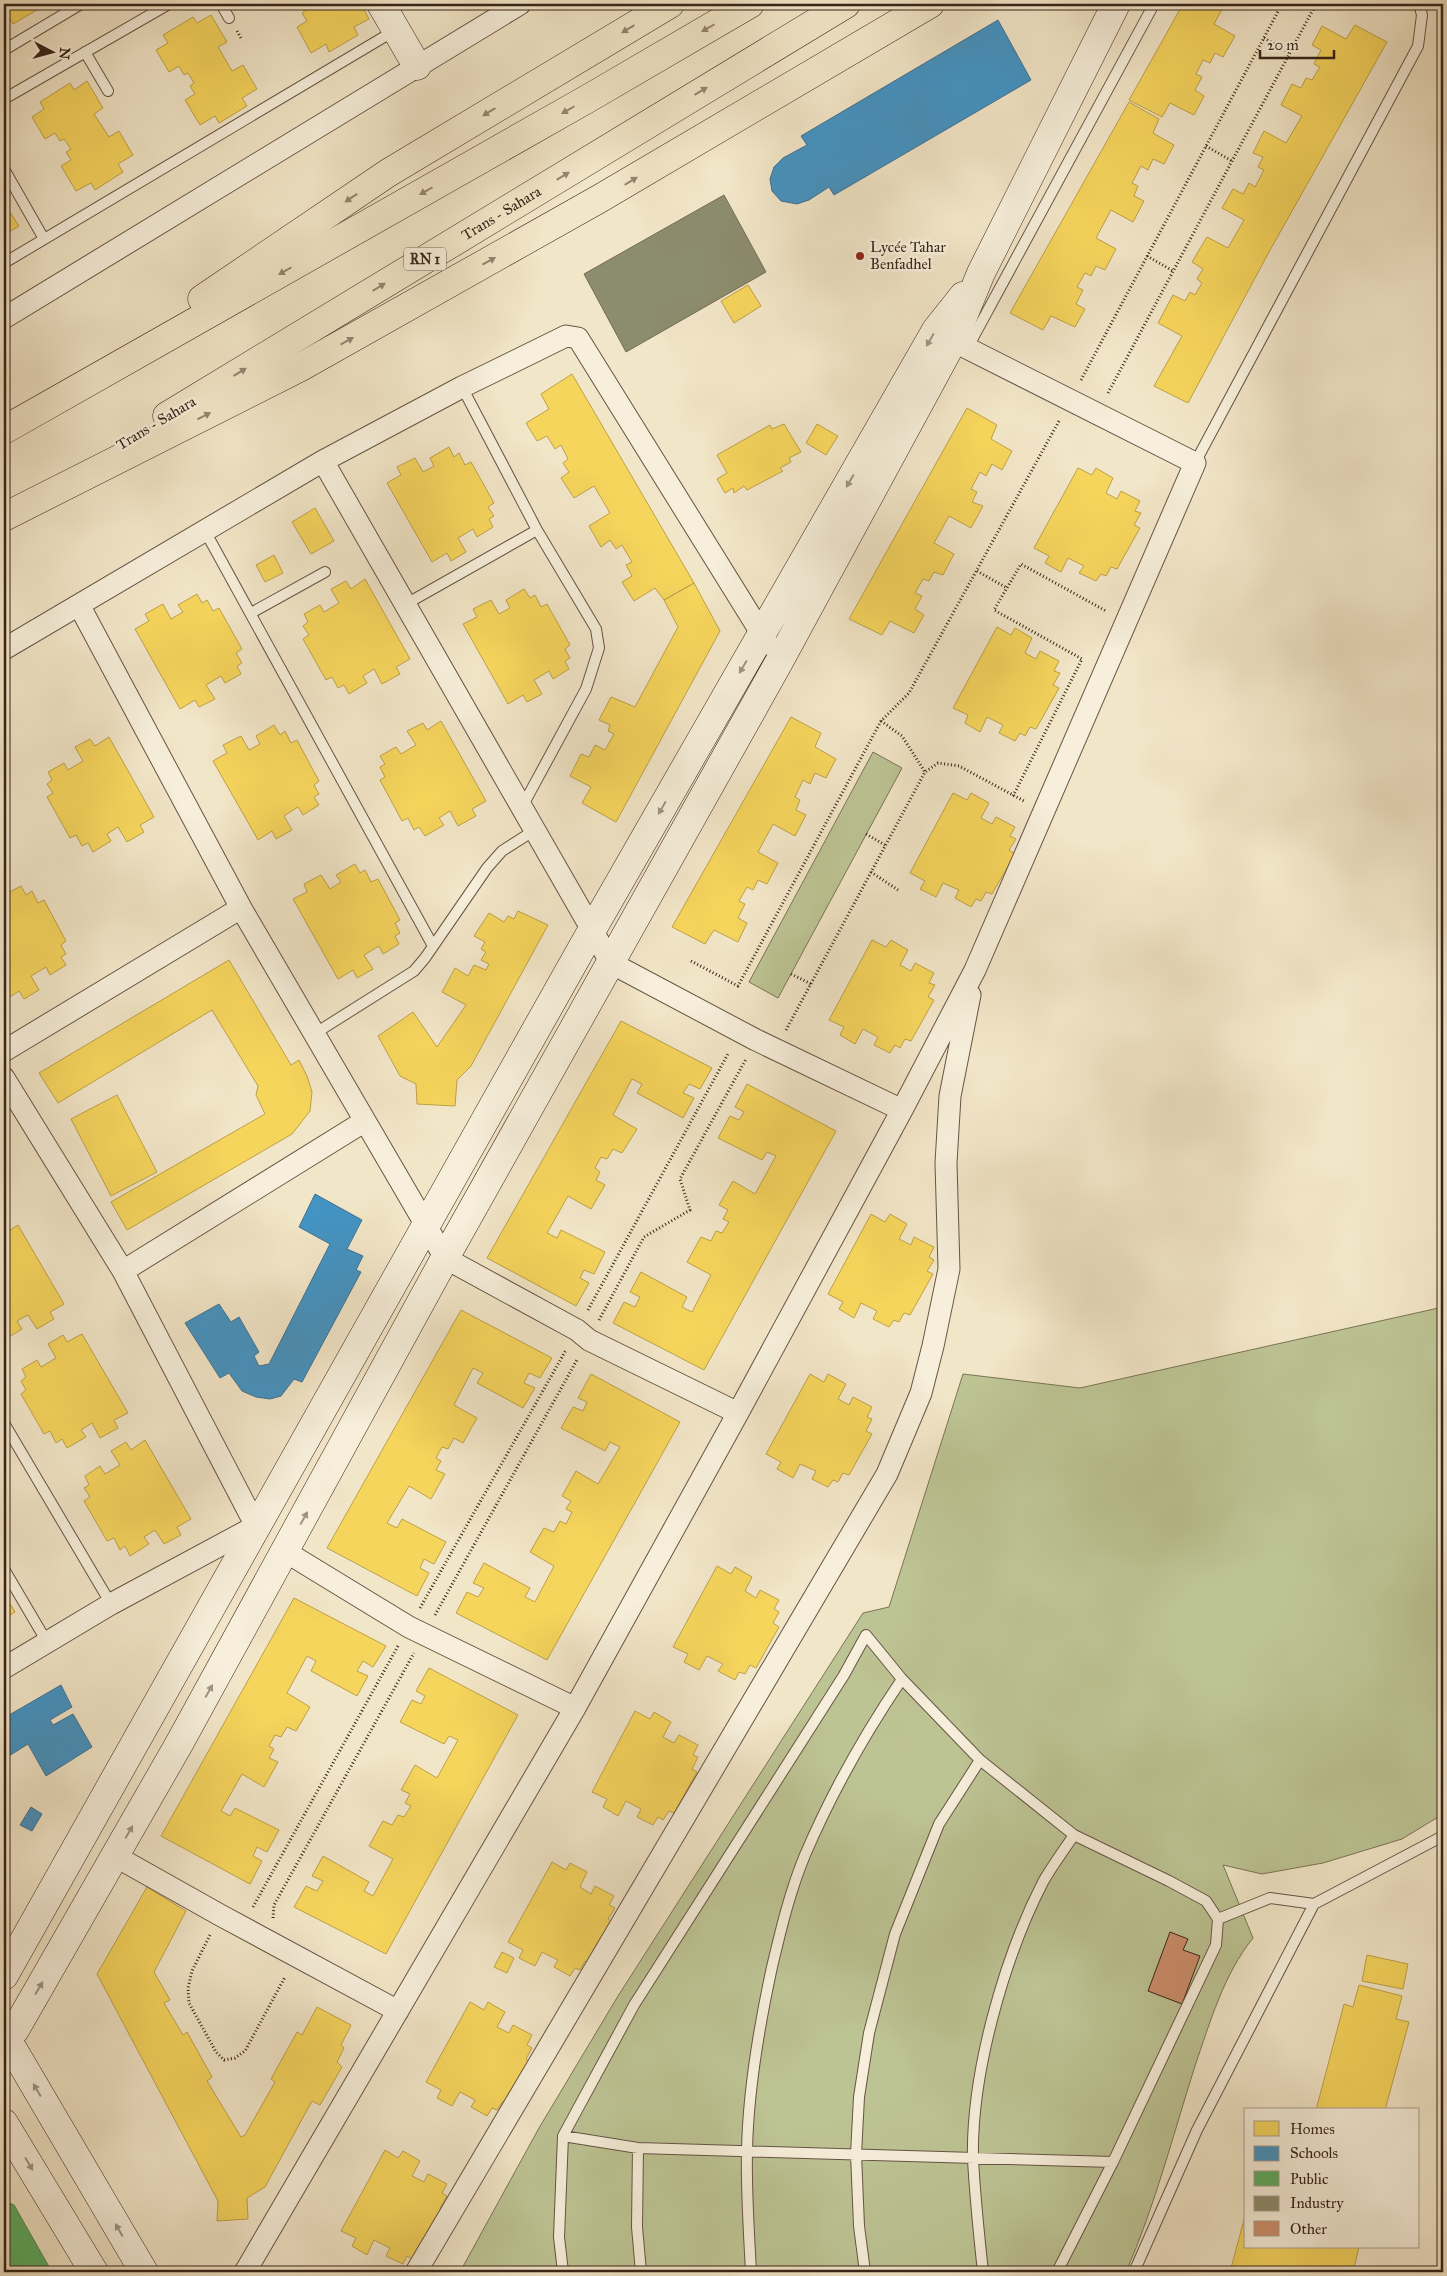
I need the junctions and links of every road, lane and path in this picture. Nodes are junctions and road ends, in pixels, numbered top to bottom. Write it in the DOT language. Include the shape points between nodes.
graph roads {
  1 [pos="81,4"];
  2 [pos="169,4"];
  3 [pos="221,4"];
  4 [pos="381,4"];
  5 [pos="520,4"];
  6 [pos="670,4"];
  7 [pos="750,4"];
  8 [pos="846,4"];
  9 [pos="930,4"];
  10 [pos="1116,4"];
  11 [pos="1154,4"];
  12 [pos="1282,4"];
  13 [pos="1316,4"];
  14 [pos="1419,4"];
  15 [pos="229,18"];
  16 [pos="396,30"];
  17 [pos="1264,38"];
  18 [pos="4,50"];
  19 [pos="85,52"];
  20 [pos="1290,53"];
  21 [pos="416,66"];
  22 [pos="108,91"];
  23 [pos="4,100"];
  24 [pos="1206,146"];
  25 [pos="1232,161"];
  26 [pos="4,169"];
  27 [pos="44,239"];
  28 [pos="1147,256"];
  29 [pos="4,262"];
  30 [pos="1173,271"];
  31 [pos="981,273"];
  32 [pos="4,318"];
  33 [pos="961,344"];
  34 [pos="462,387"];
  35 [pos="1070,400"];
  36 [pos="1097,413"];
  37 [pos="15,424"];
  38 [pos="323,461"];
  39 [pos="1195,463"];
  40 [pos="4,516"];
  41 [pos="537,530"];
  42 [pos="205,531"];
  43 [pos="977,571"];
  44 [pos="325,572"];
  45 [pos="1007,588"];
  46 [pos="1111,602"];
  47 [pos="406,604"];
  48 [pos="79,605"];
  49 [pos="251,613"];
  50 [pos="762,634"];
  51 [pos="4,649"];
  52 [pos="779,662"];
  53 [pos="881,721"];
  54 [pos="925,772"];
  55 [pos="1013,796"];
  56 [pos="522,807"];
  57 [pos="1044,813"];
  58 [pos="535,830"];
  59 [pos="866,834"];
  60 [pos="885,845"];
  61 [pos="871,872"];
  62 [pos="898,890"];
  63 [pos="241,908"];
  64 [pos="592,930"];
  65 [pos="434,946"];
  66 [pos="691,961"];
  67 [pos="611,963"];
  68 [pos="975,970"];
  69 [pos="791,974"];
  70 [pos="811,984"];
  71 [pos="314,1034"];
  72 [pos="748,1036"];
  73 [pos="776,1050"];
  74 [pos="4,1051"];
  75 [pos="4,1078"];
  76 [pos="902,1110"];
  77 [pos="365,1121"];
  78 [pos="427,1226"];
  79 [pos="445,1258"];
  80 [pos="123,1271"];
  81 [pos="583,1335"];
  82 [pos="738,1413"];
  83 [pos="4,1423"];
  84 [pos="256,1526"];
  85 [pos="286,1552"];
  86 [pos="4,1569"];
  87 [pos="111,1604"];
  88 [pos="417,1630"];
  89 [pos="47,1642"];
  90 [pos="4,1668"];
  91 [pos="902,1679"];
  92 [pos="575,1708"];
  93 [pos="980,1760"];
  94 [pos="1074,1835"];
  95 [pos="1443,1836"];
  96 [pos="115,1856"];
  97 [pos="1314,1904"];
  98 [pos="220,1915"];
  99 [pos="1218,1919"];
  100 [pos="277,1924"];
  101 [pos="241,1927"];
  102 [pos="296,1956"];
  103 [pos="4,1976"];
  104 [pos="398,2011"];
  105 [pos="9,2039"];
  106 [pos="4,2122"];
  107 [pos="563,2136"];
  108 [pos="638,2148"];
  109 [pos="747,2151"];
  110 [pos="856,2154"];
  111 [pos="973,2158"];
  112 [pos="1113,2162"];
  113 [pos="94,2272"];
  114 [pos="144,2272"];
  115 [pos="244,2272"];
  116 [pos="416,2272"];
  117 [pos="563,2272"];
  118 [pos="641,2272"];
  119 [pos="751,2272"];
  120 [pos="866,2272"];
  121 [pos="983,2272"];
  122 [pos="1056,2272"];
  123 [pos="1134,2272"];
  1 -- 18 [label="lane"];
  2 -- 19 [label="lane"];
  3 -- 15 [label="lane"];
  4 -- 16 [label="street"];
  5 -- 21 [label="street"];
  6 -- 37 [label="highway, one-way" via="388,174"];
  7 -- 37 [label="highway, one-way"];
  40 -- 8 [label="highway, Trans - Sahara / RN 1, one-way"];
  40 -- 9 [label="highway, one-way" via="307,363 599,199"];
  10 -- 31 [label="street"];
  11 -- 33 [label="lane"];
  12 -- 17 [label="path"];
  13 -- 20 [label="path"];
  14 -- 39 [label="lane" via="1422,15 1418,46"];
  16 -- 21 [label="street"];
  16 -- 27 [label="lane"];
  17 -- 20 [label="path"];
  17 -- 24 [label="path"];
  19 -- 22 [label="lane"];
  19 -- 23 [label="lane"];
  20 -- 25 [label="path"];
  21 -- 32 [label="street"];
  24 -- 25 [label="path"];
  24 -- 28 [label="path"];
  25 -- 30 [label="path"];
  26 -- 27 [label="lane"];
  27 -- 29 [label="lane"];
  28 -- 30 [label="path"];
  28 -- 35 [label="path"];
  30 -- 36 [label="path"];
  31 -- 33 [label="street"];
  31 -- 50 [label="street, one-way" via="936,330"];
  33 -- 35 [label="street"];
  33 -- 52 [label="street"];
  34 -- 38 [label="street"];
  34 -- 41 [label="lane"];
  34 -- 50 [label="street" via="566,336 578,338"];
  35 -- 36 [label="street"];
  35 -- 43 [label="path"];
  36 -- 39 [label="street"];
  38 -- 42 [label="street"];
  38 -- 47 [label="street"];
  39 -- 57 [label="street"];
  41 -- 47 [label="lane"];
  41 -- 56 [label="lane" via="596,629 598,648 586,689"];
  42 -- 48 [label="street"];
  42 -- 49 [label="lane"];
  43 -- 45 [label="path"];
  43 -- 53 [label="path" via="910,693"];
  44 -- 49 [label="lane"];
  45 -- 46 [label="path" via="1021,564 1107,611"];
  45 -- 55 [label="path" via="994,610 1082,659"];
  47 -- 56 [label="street"];
  48 -- 51 [label="street"];
  48 -- 63 [label="street"];
  49 -- 65 [label="lane"];
  50 -- 52 [label="street"];
  50 -- 64 [label="street, one-way"];
  52 -- 67 [label="street"];
  53 -- 54 [label="path" via="902,736"];
  53 -- 66 [label="path" via="738,986"];
  54 -- 55 [label="path" via="938,763 959,766"];
  54 -- 60 [label="path"];
  55 -- 57 [label="path"];
  56 -- 58 [label="street"];
  57 -- 68 [label="street"];
  58 -- 64 [label="street"];
  58 -- 65 [label="lane" via="502,851 487,868"];
  59 -- 60 [label="path"];
  60 -- 61 [label="path"];
  61 -- 62 [label="path"];
  61 -- 70 [label="path"];
  63 -- 71 [label="street"];
  63 -- 74 [label="street"];
  64 -- 67 [label="street"];
  64 -- 78 [label="street"];
  65 -- 71 [label="lane" via="414,971"];
  67 -- 72 [label="street"];
  67 -- 79 [label="street"];
  68 -- 76 [label="street"];
  68 -- 116 [label="street" via="950,1096 946,1163 949,1269 921,1393 890,1465"];
  69 -- 70 [label="path"];
  70 -- 73 [label="path"];
  71 -- 77 [label="street"];
  72 -- 73 [label="street"];
  72 -- 81 [label="path"];
  72 -- 81 [label="path" via="680,1179 690,1210 644,1237"];
  73 -- 76 [label="street"];
  75 -- 80 [label="street"];
  76 -- 82 [label="street"];
  77 -- 78 [label="street"];
  77 -- 80 [label="street"];
  78 -- 79 [label="street"];
  78 -- 84 [label="street"];
  79 -- 81 [label="street"];
  85 -- 79 [label="street, one-way"];
  80 -- 84 [label="street"];
  81 -- 82 [label="street"];
  81 -- 88 [label="path"];
  81 -- 88 [label="path"];
  82 -- 92 [label="street"];
  83 -- 87 [label="lane"];
  84 -- 87 [label="street"];
  84 -- 103 [label="street"];
  85 -- 88 [label="street"];
  96 -- 85 [label="street, one-way"];
  86 -- 89 [label="lane"];
  87 -- 89 [label="street"];
  88 -- 92 [label="street"];
  88 -- 100 [label="path" via="274,1905 272,1915"];
  88 -- 101 [label="path"];
  89 -- 90 [label="street"];
  91 -- 93 [label="lane"];
  91 -- 107 [label="lane" via="866,1636 634,2005"];
  91 -- 109 [label="lane" via="870,1725 841,1777 805,1856 784,1914 752,2073"];
  92 -- 104 [label="street"];
  93 -- 94 [label="lane"];
  93 -- 110 [label="lane" via="939,1824 895,1934 869,2033 859,2097"];
  94 -- 99 [label="lane" via="1206,1902"];
  94 -- 111 [label="lane" via="1043,1882 1015,1947 996,2004 976,2106"];
  95 -- 97 [label="lane"];
  96 -- 98 [label="street"];
  105 -- 96 [label="street, one-way"];
  97 -- 99 [label="lane" via="1270,1898"];
  97 -- 123 [label="lane" via="1197,2130"];
  98 -- 101 [label="street"];
  98 -- 102 [label="path" via="192,1971 188,1988 189,2003 216,2052 224,2060 245,2051"];
  99 -- 112 [label="lane" via="1216,1945"];
  101 -- 102 [label="street"];
  102 -- 104 [label="street"];
  104 -- 115 [label="street"];
  114 -- 105 [label="street, one-way"];
  106 -- 113 [label="street, one-way"];
  107 -- 108 [label="lane"];
  107 -- 117 [label="lane" via="559,2237"];
  108 -- 109 [label="lane"];
  108 -- 118 [label="lane" via="637,2227"];
  109 -- 110 [label="lane"];
  109 -- 119 [label="lane"];
  110 -- 111 [label="lane"];
  110 -- 120 [label="lane" via="859,2226"];
  111 -- 112 [label="lane"];
  111 -- 121 [label="lane"];
  112 -- 122 [label="lane"];
}
